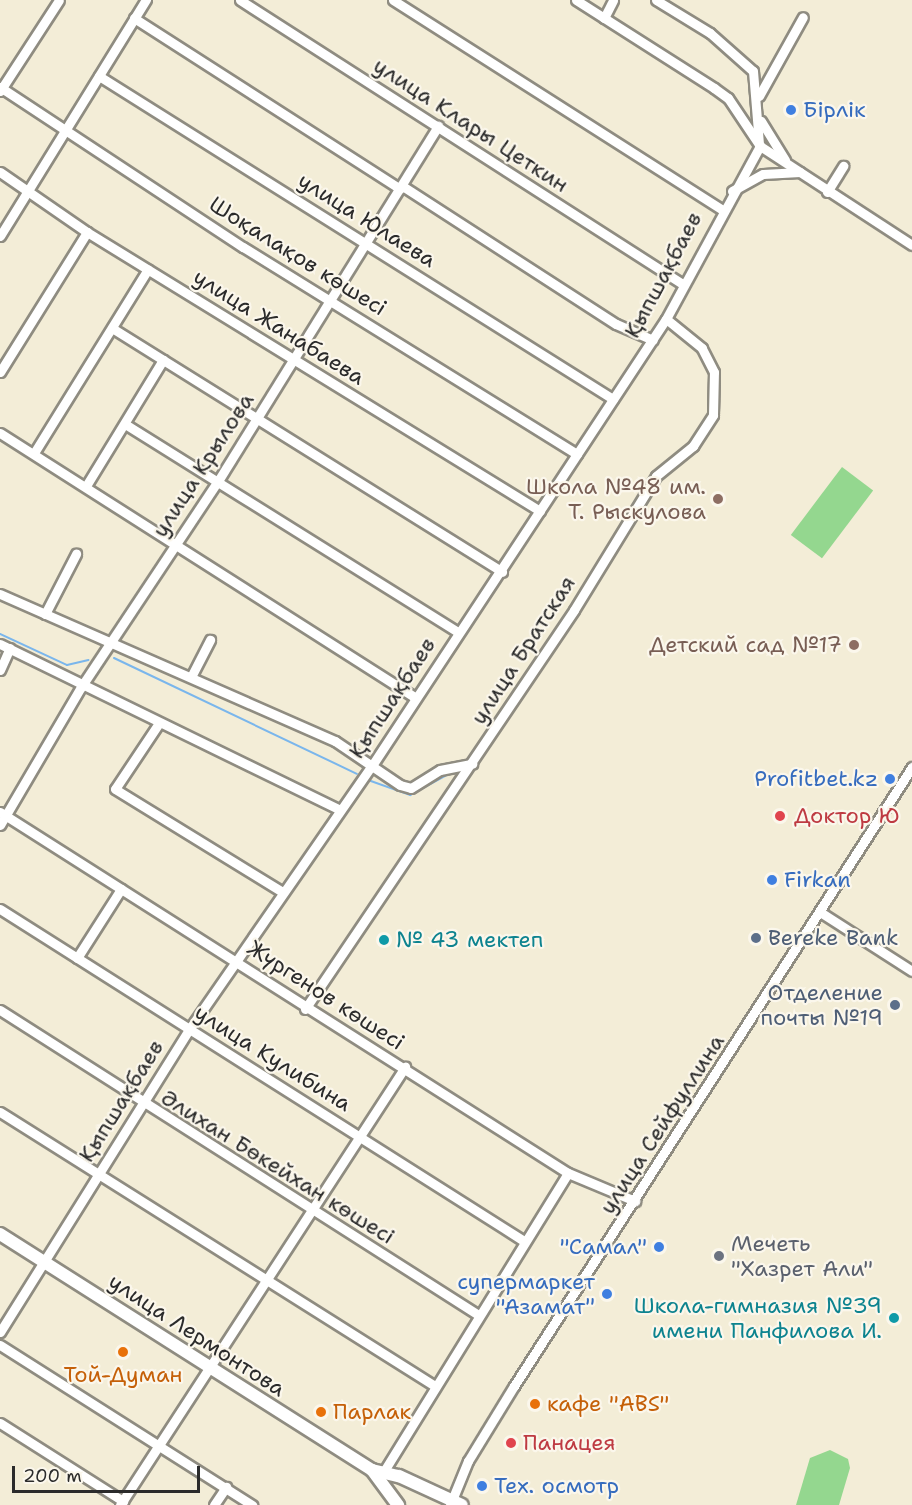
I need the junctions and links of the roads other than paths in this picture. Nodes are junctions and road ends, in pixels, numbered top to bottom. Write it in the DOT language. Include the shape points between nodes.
graph roads {
  1 [pos="59,0"];
  2 [pos="146,0"];
  3 [pos="240,0"];
  4 [pos="393,0"];
  5 [pos="576,0"];
  6 [pos="613,0"];
  7 [pos="656,0"];
  8 [pos="803,17"];
  9 [pos="134,18"];
  10 [pos="604,18"];
  11 [pos="99,76"];
  12 [pos="1,89"];
  13 [pos="759,96"];
  14 [pos="760,117"];
  15 [pos="438,126"];
  16 [pos="66,130"];
  17 [pos="760,146"];
  18 [pos="786,162"];
  19 [pos="843,166"];
  20 [pos="0,172"];
  21 [pos="800,172"];
  22 [pos="402,188"];
  23 [pos="28,191"];
  24 [pos="827,192"];
  25 [pos="730,193"];
  26 [pos="721,209"];
  27 [pos="87,232"];
  28 [pos="0,236"];
  29 [pos="368,243"];
  30 [pos="912,245"];
  31 [pos="148,269"];
  32 [pos="681,283"];
  33 [pos="331,299"];
  34 [pos="666,319"];
  35 [pos="112,328"];
  36 [pos="653,340"];
  37 [pos="292,359"];
  38 [pos="163,360"];
  39 [pos="0,372"];
  40 [pos="613,399"];
  41 [pos="257,418"];
  42 [pos="125,424"];
  43 [pos="0,432"];
  44 [pos="34,453"];
  45 [pos="578,454"];
  46 [pos="218,481"];
  47 [pos="86,486"];
  48 [pos="540,511"];
  49 [pos="176,543"];
  50 [pos="76,554"];
  51 [pos="502,572"];
  52 [pos="0,594"];
  53 [pos="45,614"];
  54 [pos="458,632"];
  55 [pos="210,640"];
  56 [pos="111,643"];
  57 [pos="0,644"];
  58 [pos="10,648"];
  59 [pos="0,670"];
  60 [pos="191,677"];
  61 [pos="81,687"];
  62 [pos="416,698"];
  63 [pos="159,723"];
  64 [pos="472,764"];
  65 [pos="372,767"];
  66 [pos="912,767"];
  67 [pos="339,809"];
  68 [pos="3,814"];
  69 [pos="0,825"];
  70 [pos="121,889"];
  71 [pos="281,891"];
  72 [pos="0,909"];
  73 [pos="820,912"];
  74 [pos="77,958"];
  75 [pos="236,960"];
  76 [pos="912,971"];
  77 [pos="305,1009"];
  78 [pos="0,1010"];
  79 [pos="190,1028"];
  80 [pos="405,1067"];
  81 [pos="142,1104"];
  82 [pos="0,1112"];
  83 [pos="362,1137"];
  84 [pos="99,1173"];
  85 [pos="568,1173"];
  86 [pos="635,1201"];
  87 [pos="312,1212"];
  88 [pos="0,1234"];
  89 [pos="524,1241"];
  90 [pos="43,1262"];
  91 [pos="265,1284"];
  92 [pos="477,1314"];
  93 [pos="0,1332"];
  94 [pos="0,1345"];
  95 [pos="208,1369"];
  96 [pos="435,1386"];
  97 [pos="0,1423"];
  98 [pos="159,1448"];
  99 [pos="378,1471"];
  100 [pos="226,1487"];
  101 [pos="394,1502"];
  102 [pos="122,1503"];
  103 [pos="455,1503"];
  104 [pos="214,1505"];
  105 [pos="252,1505"];
  1 -- 12 [label="street"];
  2 -- 9 [label="street"];
  3 -- 15 [label="street, улица Клары Цеткин"];
  4 -- 26 [label="street"];
  5 -- 10 [label="street"];
  6 -- 10 [label="street"];
  7 -- 13 [label="street" via="743,57"];
  8 -- 13 [label="street"];
  9 -- 11 [label="street"];
  9 -- 22 [label="street"];
  10 -- 17 [label="street" via="728,98"];
  11 -- 16 [label="street"];
  11 -- 29 [label="street, улица Юлаева"];
  12 -- 16 [label="street, Шоқалақов көшесі"];
  13 -- 14 [label="street"];
  14 -- 17 [label="street"];
  14 -- 18 [label="street"];
  15 -- 22 [label="street, улица Крылова"];
  15 -- 32 [label="street, улица Клары Цеткин"];
  16 -- 23 [label="street"];
  16 -- 33 [label="street, Шоқалақов көшесі"];
  17 -- 18 [label="street"];
  17 -- 25 [label="street, Қыпшақбаев"];
  18 -- 21 [label="street"];
  19 -- 24 [label="street"];
  20 -- 23 [label="street, улица Жанабаева"];
  21 -- 24 [label="street"];
  21 -- 25 [label="street" via="763,174"];
  22 -- 29 [label="street, улица Крылова"];
  22 -- 36 [label="street" via="616,324"];
  23 -- 27 [label="street, улица Жанабаева"];
  23 -- 28 [label="street"];
  24 -- 30 [label="street"];
  25 -- 26 [label="street, Қыпшақбаев"];
  26 -- 32 [label="street, Қыпшақбаев"];
  27 -- 31 [label="street, улица Жанабаева"];
  27 -- 39 [label="street"];
  29 -- 33 [label="street, улица Крылова"];
  29 -- 40 [label="street, улица Юлаева"];
  31 -- 35 [label="street"];
  31 -- 37 [label="street, улица Жанабаева"];
  32 -- 34 [label="street, Қыпшақбаев"];
  33 -- 37 [label="street, улица Крылова"];
  33 -- 45 [label="street, Шоқалақов көшесі"];
  34 -- 36 [label="street, Қыпшақбаев"];
  34 -- 64 [label="street, улица Братская" via="702,348 714,372 713,415 693,446 656,476"];
  35 -- 38 [label="street"];
  35 -- 44 [label="street"];
  36 -- 40 [label="street, Қыпшақбаев"];
  37 -- 41 [label="street, улица Крылова"];
  37 -- 48 [label="street, улица Жанабаева"];
  38 -- 41 [label="street"];
  38 -- 42 [label="street"];
  40 -- 45 [label="street, Қыпшақбаев"];
  41 -- 46 [label="street, улица Крылова"];
  41 -- 51 [label="street"];
  42 -- 46 [label="street"];
  42 -- 47 [label="street"];
  43 -- 44 [label="street"];
  44 -- 47 [label="street"];
  45 -- 48 [label="street, Қыпшақбаев"];
  46 -- 49 [label="street, улица Крылова"];
  46 -- 54 [label="street"];
  47 -- 49 [label="street"];
  48 -- 51 [label="street, Қыпшақбаев"];
  49 -- 56 [label="street, улица Крылова"];
  49 -- 62 [label="street"];
  50 -- 53 [label="street"];
  51 -- 54 [label="street, Қыпшақбаев"];
  52 -- 53 [label="street"];
  53 -- 56 [label="street"];
  54 -- 62 [label="street, Қыпшақбаев"];
  55 -- 60 [label="street"];
  56 -- 60 [label="street"];
  56 -- 61 [label="street, улица Крылова"];
  57 -- 58 [label="street"];
  58 -- 59 [label="street"];
  58 -- 61 [label="street"];
  60 -- 65 [label="street" via="335,741"];
  61 -- 63 [label="street"];
  61 -- 68 [label="street, улица Крылова"];
  62 -- 65 [label="street, Қыпшақбаев"];
  63 -- 67 [label="street"];
  63 -- 71 [label="street" via="115,789"];
  64 -- 65 [label="street" via="440,770 411,788"];
  64 -- 77 [label="street, улица Братская"];
  65 -- 67 [label="street, Қыпшақбаев"];
  66 -- 73 [label="street, улица Сейфуллина"];
  67 -- 71 [label="street, Қыпшақбаев"];
  68 -- 69 [label="street, улица Крылова"];
  68 -- 70 [label="street, Жүргенов көшесі"];
  70 -- 74 [label="street"];
  70 -- 75 [label="street, Жүргенов көшесі"];
  71 -- 75 [label="street, Қыпшақбаев"];
  72 -- 74 [label="street, улица Кулибина"];
  73 -- 76 [label="street"];
  73 -- 86 [label="street, улица Сейфуллина"];
  74 -- 79 [label="street, улица Кулибина"];
  75 -- 77 [label="street, Жүргенов көшесі"];
  75 -- 79 [label="street, Қыпшақбаев"];
  77 -- 80 [label="street, Жүргенов көшесі"];
  78 -- 81 [label="street, Әлихан Бөкейхан көшесі"];
  79 -- 81 [label="street, Қыпшақбаев"];
  79 -- 83 [label="street, улица Кулибина"];
  80 -- 83 [label="street"];
  80 -- 85 [label="street, Жүргенов көшесі"];
  81 -- 84 [label="street, Қыпшақбаев"];
  81 -- 87 [label="street, Әлихан Бөкейхан көшесі"];
  82 -- 84 [label="street"];
  83 -- 87 [label="street"];
  83 -- 89 [label="street, улица Кулибина"];
  84 -- 90 [label="street, Қыпшақбаев"];
  84 -- 91 [label="street"];
  85 -- 86 [label="street, Жүргенов көшесі"];
  85 -- 89 [label="street"];
  86 -- 103 [label="street, улица Сейфуллина" via="468,1461"];
  87 -- 91 [label="street"];
  87 -- 92 [label="street, Әлихан Бөкейхан көшесі"];
  88 -- 90 [label="main road, улица Лермонтова"];
  89 -- 92 [label="street"];
  90 -- 93 [label="street, Қыпшақбаев"];
  90 -- 95 [label="main road, улица Лермонтова"];
  91 -- 95 [label="street"];
  91 -- 96 [label="street"];
  92 -- 96 [label="street"];
  94 -- 98 [label="street"];
  95 -- 98 [label="street"];
  95 -- 99 [label="main road, улица Лермонтова"];
  96 -- 99 [label="street"];
  97 -- 102 [label="street"];
  98 -- 100 [label="street"];
  98 -- 102 [label="street"];
  99 -- 101 [label="main road"];
  99 -- 103 [label="main road"];
  100 -- 104 [label="street"];
  100 -- 105 [label="street"];
}
